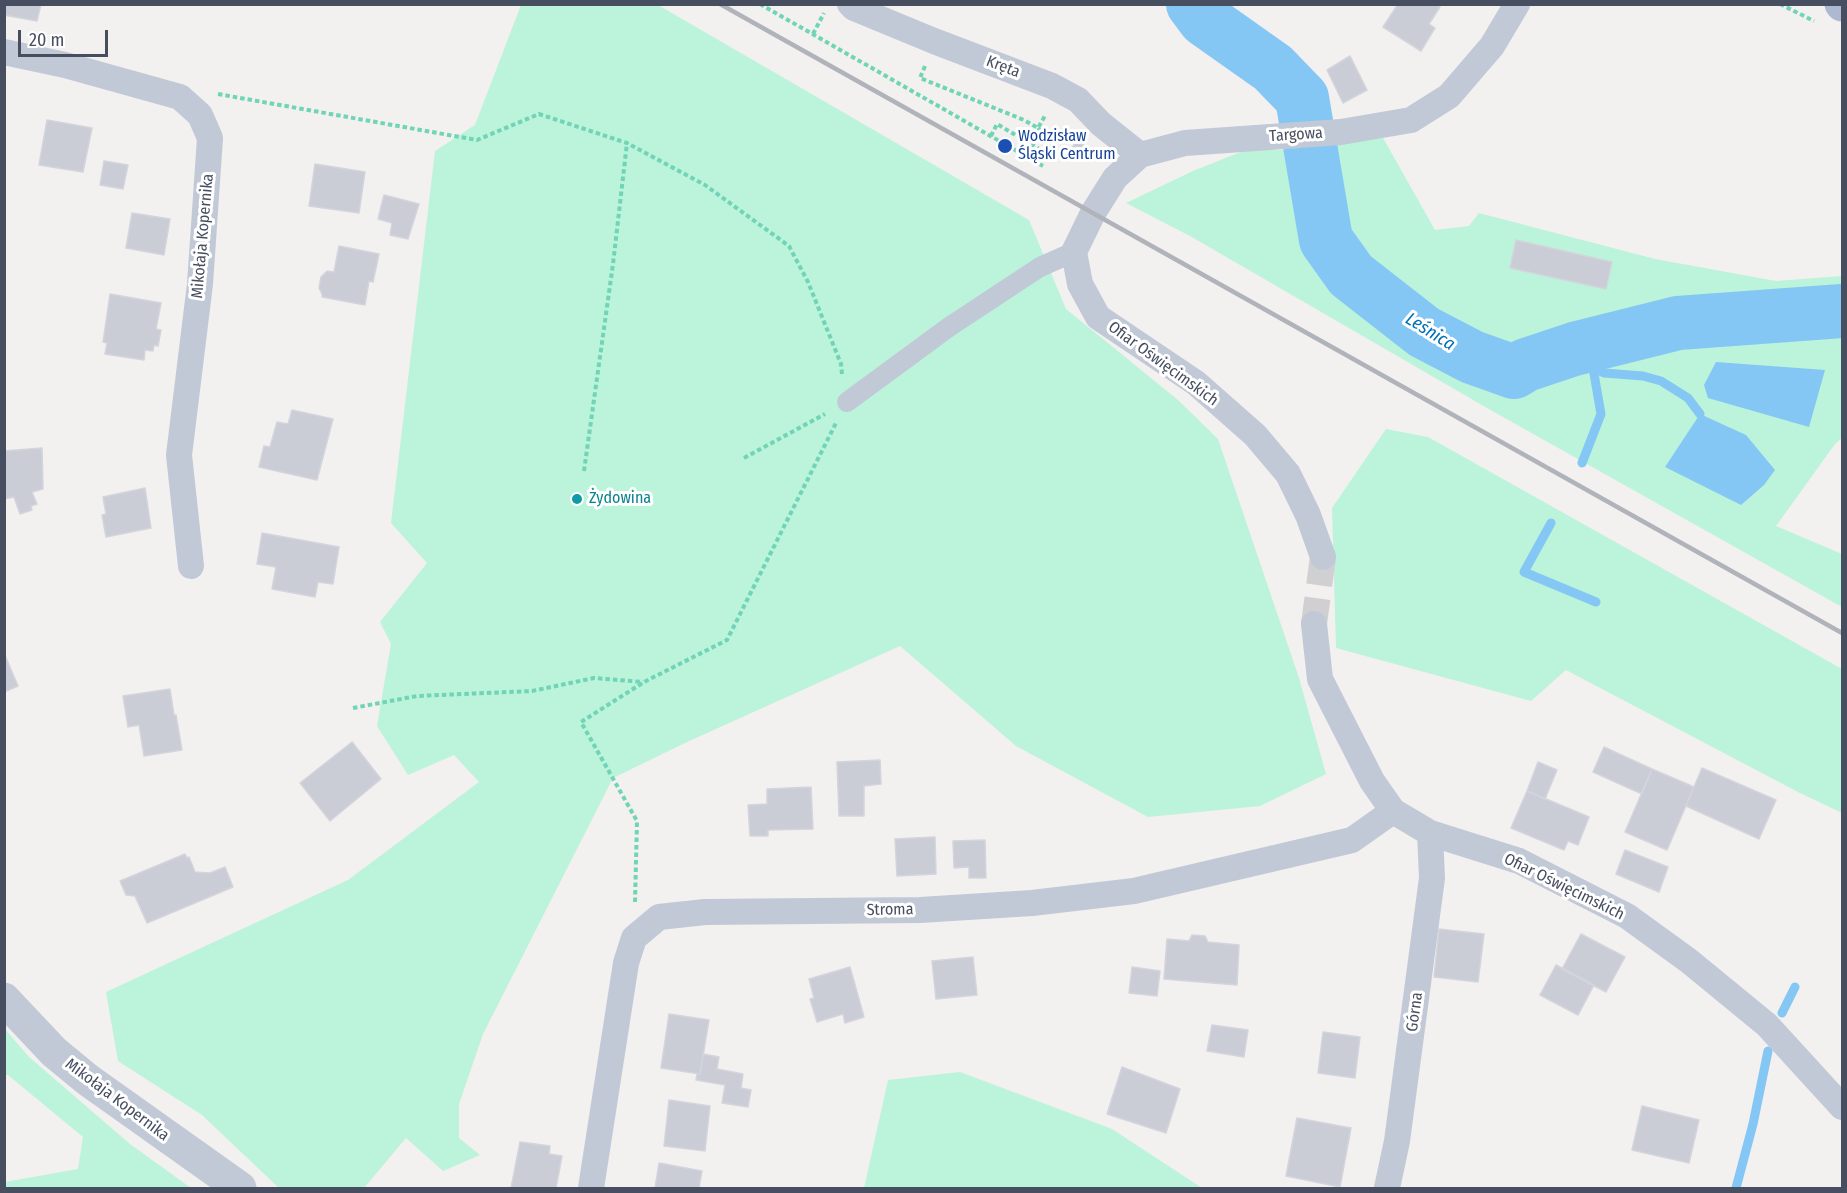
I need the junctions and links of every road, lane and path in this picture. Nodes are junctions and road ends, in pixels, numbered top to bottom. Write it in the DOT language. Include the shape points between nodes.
graph roads {
  1 [pos="760,4"];
  2 [pos="850,4"];
  3 [pos="1517,4"];
  4 [pos="823,15"];
  5 [pos="813,34"];
  6 [pos="934,41"];
  7 [pos="4,52"];
  8 [pos="1078,100"];
  9 [pos="1047,111"];
  10 [pos="200,115"];
  11 [pos="1038,128"];
  12 [pos="991,136"];
  13 [pos="627,143"];
  14 [pos="1052,144"];
  15 [pos="1140,155"];
  16 [pos="1043,166"];
  17 [pos="1074,252"];
  18 [pos="847,402"];
  19 [pos="744,458"];
  20 [pos="584,471"];
  21 [pos="1323,557"];
  22 [pos="191,566"];
  23 [pos="1314,624"];
  24 [pos="644,682"];
  25 [pos="353,708"];
  26 [pos="1393,811"];
  27 [pos="1430,833"];
  28 [pos="634,939"];
  29 [pos="4,999"];
  30 [pos="1842,1107"];
  31 [pos="240,1188"];
  32 [pos="591,1188"];
  33 [pos="1387,1188"];
  1 -- 5 [label="path"];
  2 -- 6 [label="street, Kręta"];
  3 -- 15 [label="street, Targowa" via="1492,46 1449,96 1411,120 1341,132 1185,143"];
  4 -- 5 [label="path"];
  5 -- 12 [label="path"];
  6 -- 8 [label="street, Kręta" via="1052,86"];
  6 -- 11 [label="path" via="920,78"];
  7 -- 10 [label="street" via="180,97"];
  8 -- 14 [label="path" via="1074,118"];
  8 -- 15 [label="street, Kręta"];
  9 -- 11 [label="path"];
  10 -- 13 [label="path" via="216,93 477,140 539,114"];
  10 -- 22 [label="street, Mikołaja Kopernika" via="210,138 200,284 179,455"];
  11 -- 14 [label="path"];
  12 -- 14 [label="path" via="997,124 1046,153"];
  12 -- 16 [label="path"];
  13 -- 18 [label="path" via="705,185 789,246 841,364"];
  13 -- 20 [label="path"];
  15 -- 17 [label="street, Targowa" via="1115,178"];
  17 -- 18 [label="street" via="1040,267 949,327"];
  17 -- 21 [label="street, Ofiar Oświęcimskich" via="1080,284 1098,317 1196,383 1255,435 1288,474"];
  18 -- 19 [label="path"];
  18 -- 24 [label="path" via="727,640"];
  23 -- 26 [label="street, Ofiar Oświęcimskich" via="1320,679 1372,781"];
  24 -- 25 [label="path" via="594,678 532,691 417,696"];
  24 -- 28 [label="path" via="581,722 637,821"];
  26 -- 27 [label="street, Ofiar Oświęcimskich"];
  26 -- 28 [label="street, Stroma" via="1352,840 1134,891 920,910 705,912 659,917"];
  27 -- 30 [label="street, Ofiar Oświęcimskich" via="1519,861 1627,916 1767,1025"];
  27 -- 33 [label="street, Górna" via="1432,878 1424,945"];
  28 -- 32 [label="street" via="626,963"];
  29 -- 31 [label="street, Mikołaja Kopernika" via="54,1052 88,1080"];
}
